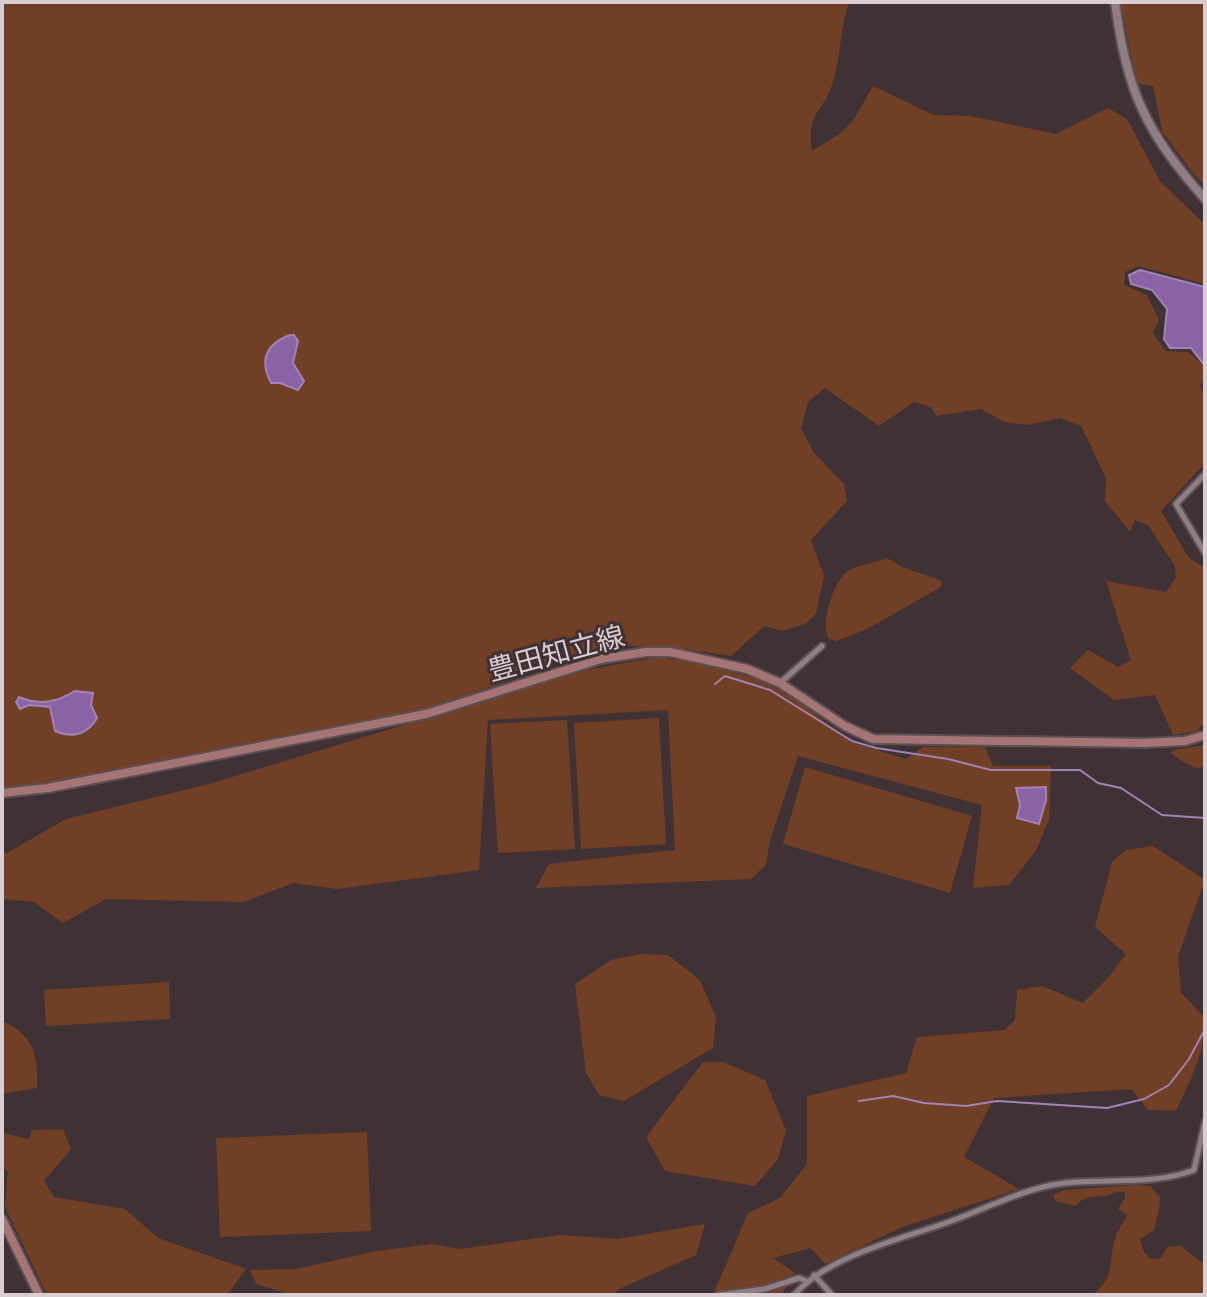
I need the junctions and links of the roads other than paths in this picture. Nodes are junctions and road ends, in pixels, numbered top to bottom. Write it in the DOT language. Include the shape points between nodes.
graph roads {
  1 [pos="1115,2"];
  2 [pos="1205,199"];
  3 [pos="1205,474"];
  4 [pos="1205,553"];
  5 [pos="822,646"];
  6 [pos="780,683"];
  7 [pos="1205,735"];
  8 [pos="2,793"];
  9 [pos="1205,1122"];
  10 [pos="2,1219"];
  11 [pos="814,1275"];
  12 [pos="806,1281"];
  13 [pos="39,1295"];
  14 [pos="719,1295"];
  15 [pos="794,1295"];
  16 [pos="832,1295"];
  1 -- 2 [label="street" via="1128,79 1145,119"];
  3 -- 4 [label="street" via="1176,504"];
  5 -- 6 [label="street"];
  6 -- 7 [label="main road, 豊田知立線" via="873,739 1144,743"];
  6 -- 8 [label="main road, 豊田知立線" via="713,660 670,652 627,654 411,717"];
  9 -- 11 [label="street" via="1194,1170 1166,1178 1043,1187 904,1236"];
  10 -- 13 [label="main road"];
  11 -- 12 [label="street"];
  11 -- 16 [label="street"];
  12 -- 14 [label="street" via="799,1278"];
  12 -- 15 [label="street"];
}
